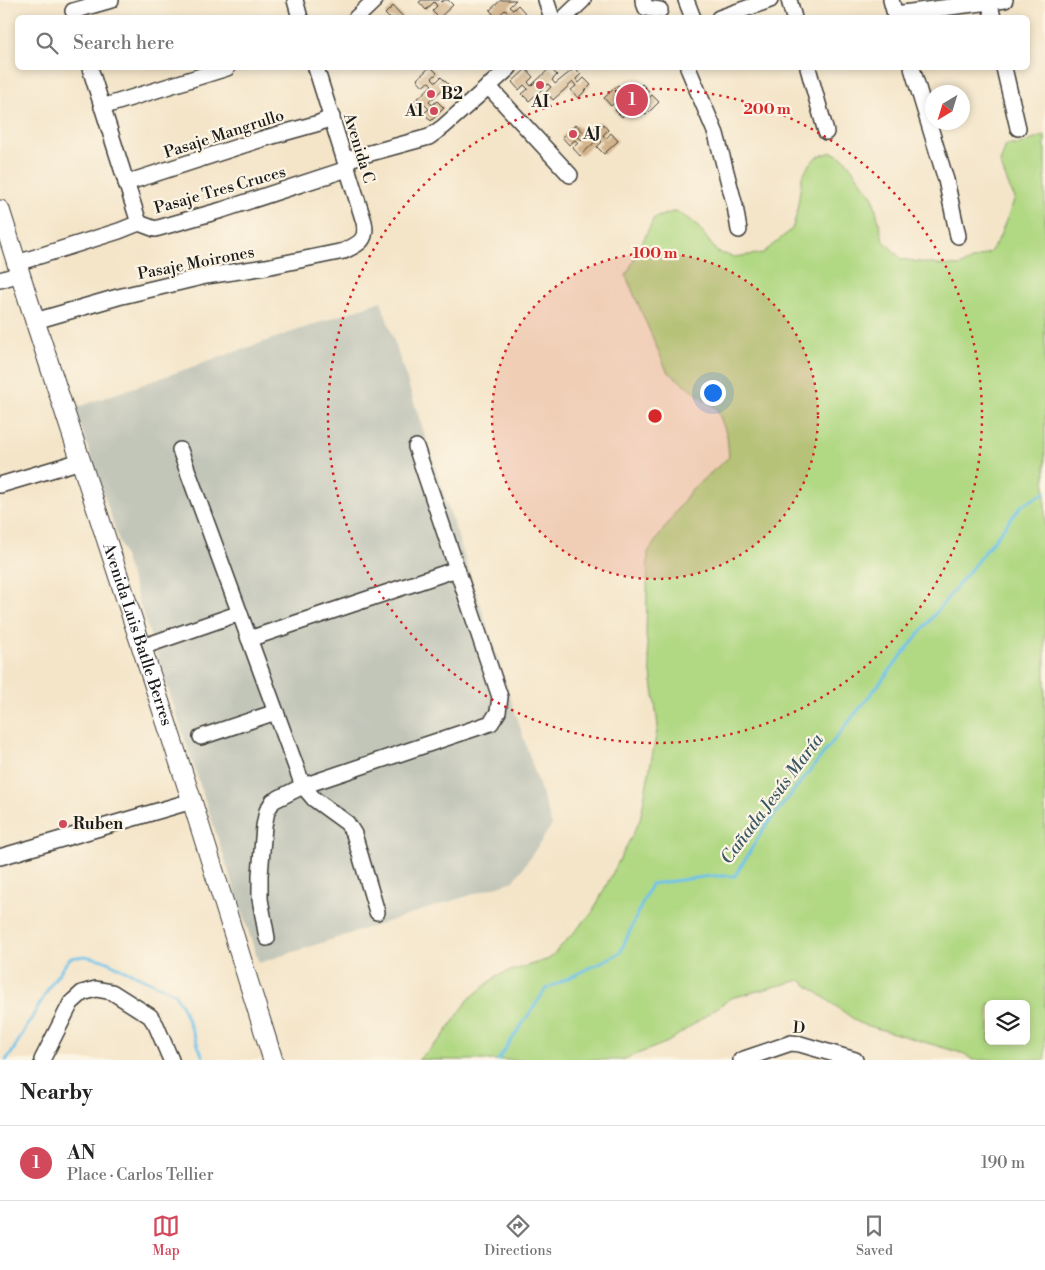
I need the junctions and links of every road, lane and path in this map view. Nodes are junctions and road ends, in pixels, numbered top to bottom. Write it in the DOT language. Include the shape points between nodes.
graph roads {
  1 [pos="111,0"];
  2 [pos="295,0"];
  3 [pos="375,0"];
  4 [pos="546,0"];
  5 [pos="583,0"];
  6 [pos="643,0"];
  7 [pos="686,0"];
  8 [pos="770,0"];
  9 [pos="789,0"];
  10 [pos="1005,0"];
  11 [pos="989,1"];
  12 [pos="660,9"];
  13 [pos="73,10"];
  14 [pos="894,10"];
  15 [pos="299,15"];
  16 [pos="359,15"];
  17 [pos="551,15"];
  18 [pos="567,15"];
  19 [pos="692,15"];
  20 [pos="728,15"];
  21 [pos="793,15"];
  22 [pos="992,15"];
  23 [pos="91,70"];
  24 [pos="221,70"];
  25 [pos="317,70"];
  26 [pos="507,70"];
  27 [pos="689,70"];
  28 [pos="809,70"];
  29 [pos="913,70"];
  30 [pos="1004,70"];
  31 [pos="488,86"];
  32 [pos="102,107"];
  33 [pos="332,117"];
  34 [pos="1018,128"];
  35 [pos="826,132"];
  36 [pos="346,164"];
  37 [pos="570,175"];
  38 [pos="126,183"];
  39 [pos="0,210"];
  40 [pos="139,223"];
  41 [pos="739,230"];
  42 [pos="958,236"];
  43 [pos="363,239"];
  44 [pos="18,269"];
  45 [pos="0,280"];
  46 [pos="35,322"];
  47 [pos="416,447"];
  48 [pos="180,450"];
  49 [pos="81,461"];
  50 [pos="0,484"];
  51 [pos="457,568"];
  52 [pos="240,613"];
  53 [pos="249,639"];
  54 [pos="142,647"];
  55 [pos="276,712"];
  56 [pos="201,737"];
  57 [pos="303,786"];
  58 [pos="192,801"];
  59 [pos="0,857"];
  60 [pos="376,912"];
  61 [pos="266,938"];
  62 [pos="42,1060"];
  63 [pos="171,1060"];
  64 [pos="273,1060"];
  65 [pos="741,1060"];
  66 [pos="855,1060"];
  1 -- 13 [label="street"];
  2 -- 15 [label="street"];
  3 -- 16 [label="street"];
  4 -- 17 [label="street"];
  5 -- 18 [label="street"];
  6 -- 12 [label="street" via="646,8"];
  7 -- 19 [label="street"];
  8 -- 20 [label="street"];
  9 -- 21 [label="street"];
  10 -- 11 [label="street"];
  11 -- 14 [label="street"];
  11 -- 22 [label="street"];
  23 -- 32 [label="street"];
  24 -- 32 [label="street"];
  25 -- 33 [label="street, Avenida C"];
  26 -- 31 [label="street, Pasaje Tres Cruces"];
  27 -- 41 [label="street" via="716,134"];
  28 -- 35 [label="street"];
  29 -- 42 [label="street" via="946,180"];
  30 -- 34 [label="street"];
  31 -- 36 [label="street, Pasaje Tres Cruces" via="429,137"];
  31 -- 37 [label="street"];
  32 -- 38 [label="street"];
  33 -- 36 [label="street, Avenida C"];
  33 -- 38 [label="street, Pasaje Mangrullo"];
  36 -- 40 [label="street, Pasaje Tres Cruces" via="222,210 154,229"];
  36 -- 43 [label="street, Avenida C" via="364,222 366,231"];
  38 -- 40 [label="street"];
  39 -- 44 [label="main road, Avenida Luis Batlle Berres"];
  40 -- 44 [label="street, Pasaje Tres Cruces"];
  43 -- 46 [label="street, Pasaje Moirones" via="344,250 206,276 118,297"];
  44 -- 45 [label="street, Pasaje Tres Cruces"];
  44 -- 46 [label="main road, Avenida Luis Batlle Berres"];
  46 -- 49 [label="main road, Avenida Luis Batlle Berres"];
  47 -- 51 [label="street"];
  48 -- 52 [label="street"];
  49 -- 50 [label="street"];
  49 -- 54 [label="main road, Avenida Luis Batlle Berres"];
  51 -- 53 [label="street"];
  51 -- 57 [label="street" via="500,697 498,712 491,723"];
  52 -- 53 [label="street"];
  52 -- 54 [label="street"];
  53 -- 55 [label="street"];
  54 -- 58 [label="main road, Avenida Luis Batlle Berres"];
  55 -- 56 [label="street"];
  55 -- 57 [label="street"];
  57 -- 60 [label="street" via="314,799 347,823 354,834"];
  57 -- 61 [label="street" via="273,801 267,811 260,875"];
  58 -- 59 [label="street"];
  58 -- 64 [label="main road, Avenida Luis Batlle Berres"];
  62 -- 63 [label="street" via="70,1003 82,993 96,989 112,992 150,1016"];
  65 -- 66 [label="street, D" via="791,1043"];
}
